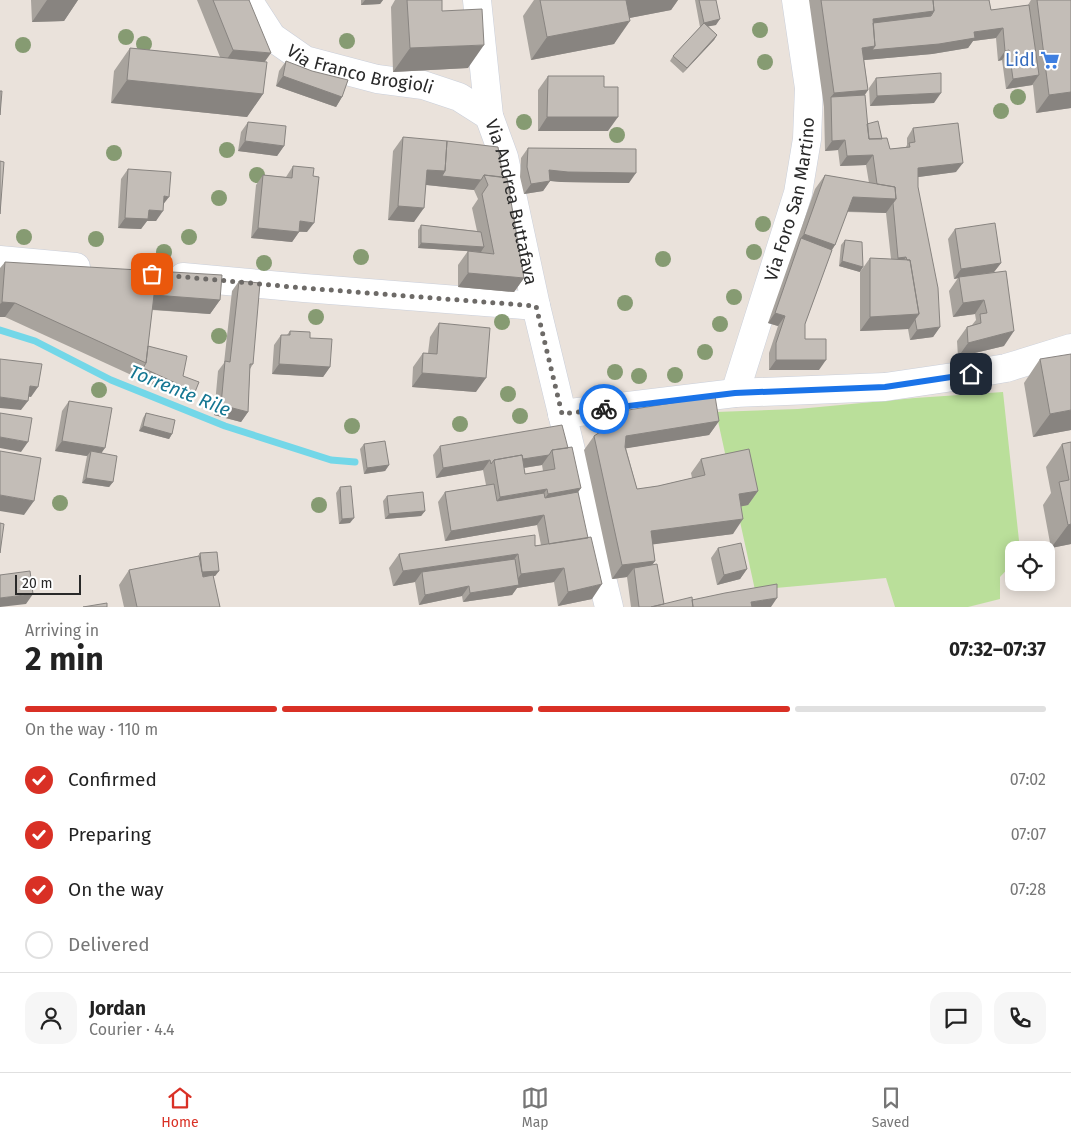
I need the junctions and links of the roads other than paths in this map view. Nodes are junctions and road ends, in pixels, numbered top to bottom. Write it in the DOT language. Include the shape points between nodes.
graph roads {
  1 [pos="248,0"];
  2 [pos="477,0"];
  3 [pos="796,0"];
  4 [pos="489,116"];
  5 [pos="0,260"];
  6 [pos="98,269"];
  7 [pos="157,275"];
  8 [pos="536,306"];
  9 [pos="1071,348"];
  10 [pos="735,393"];
  11 [pos="562,414"];
  12 [pos="609,607"];
  1 -- 4 [label="street, Via Franco Brogioli" via="272,37 305,60 376,78 423,85 459,97"];
  2 -- 4 [label="street, Via Andrea Buttafava"];
  3 -- 10 [label="street, Via Foro San Martino" via="809,88 806,148 798,193"];
  4 -- 8 [label="street, Via Andrea Buttafava" via="504,157"];
  5 -- 6 [label="street"];
  7 -- 8 [label="street"];
  8 -- 11 [label="street, Via Andrea Buttafava"];
  9 -- 10 [label="street" via="1006,368 885,387"];
  10 -- 11 [label="street"];
  11 -- 12 [label="street, Via Andrea Buttafava"];
}
